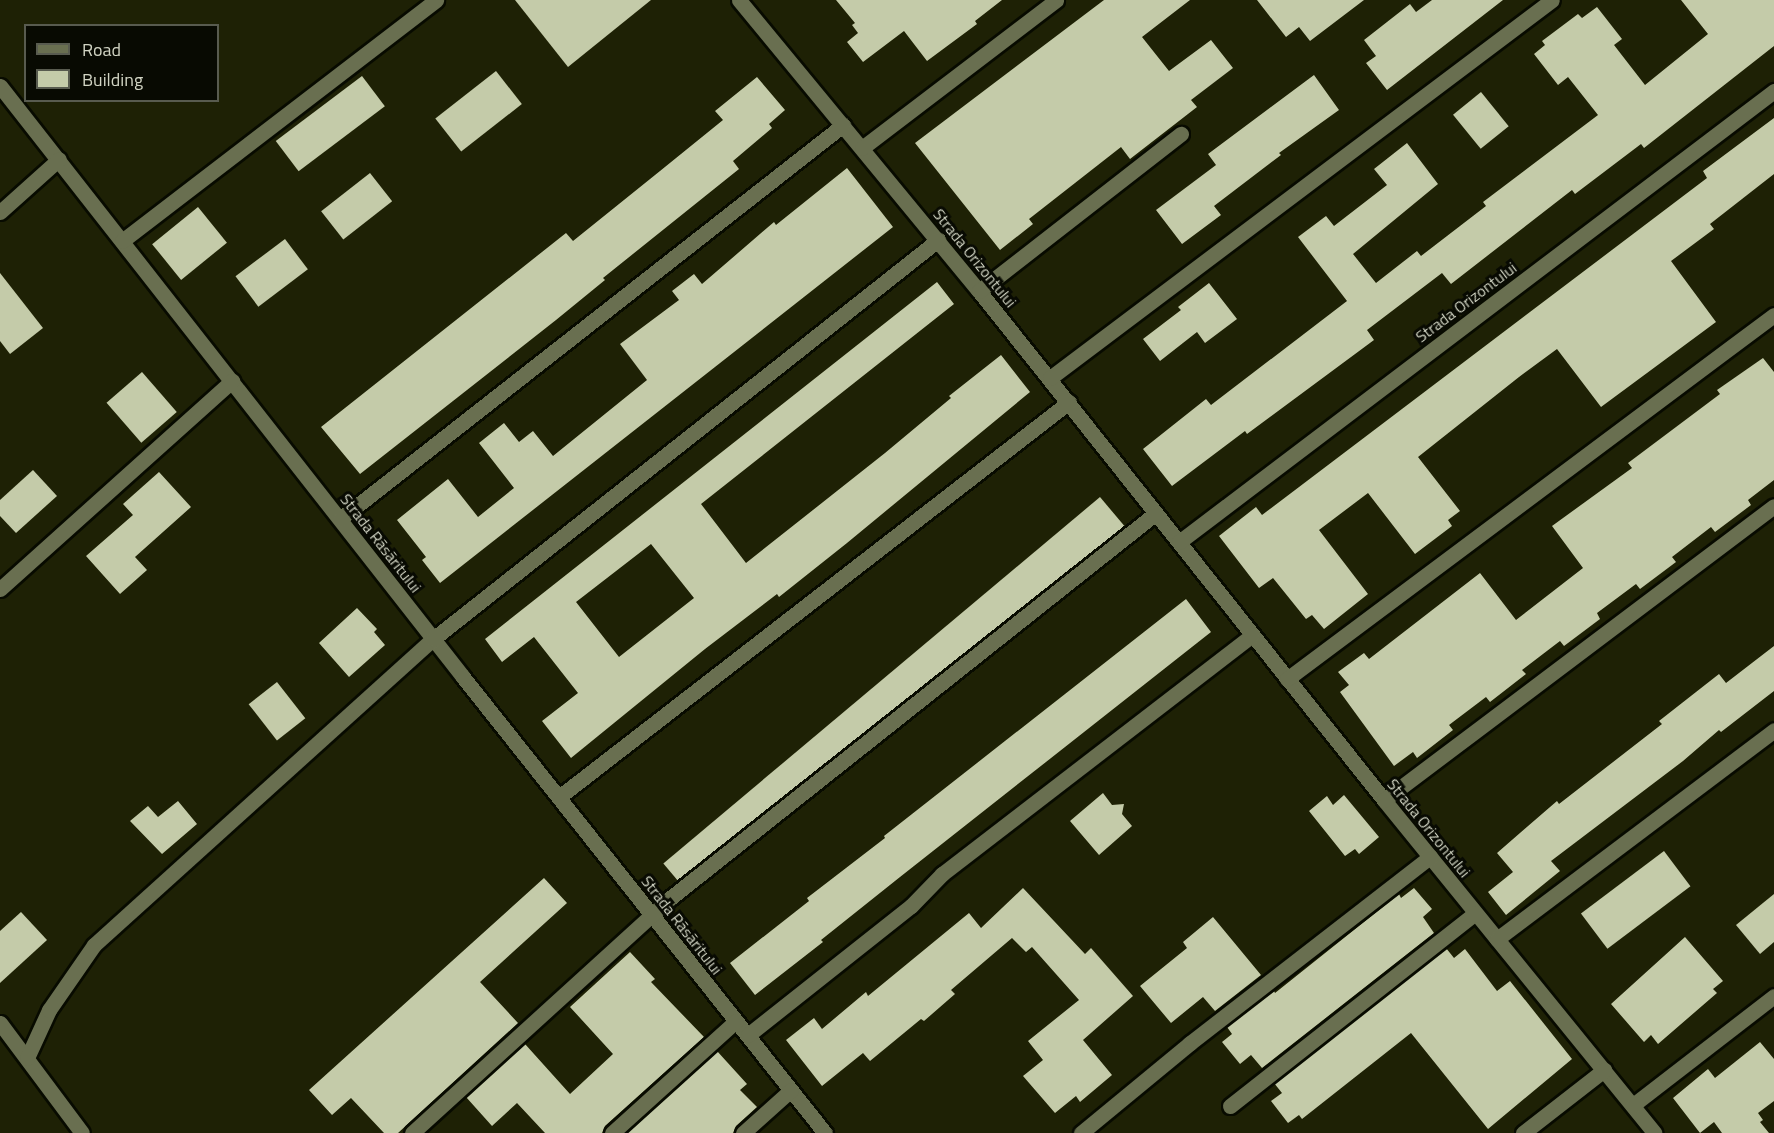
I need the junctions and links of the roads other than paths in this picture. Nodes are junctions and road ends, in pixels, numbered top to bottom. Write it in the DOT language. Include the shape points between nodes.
graph roads {
  1 [pos="436,0"];
  2 [pos="739,0"];
  3 [pos="1056,0"];
  4 [pos="1551,0"];
  5 [pos="0,86"];
  6 [pos="1774,91"];
  7 [pos="843,125"];
  8 [pos="1181,134"];
  9 [pos="862,148"];
  10 [pos="58,159"];
  11 [pos="0,212"];
  12 [pos="938,240"];
  13 [pos="122,241"];
  14 [pos="979,291"];
  15 [pos="1774,315"];
  16 [pos="1050,378"];
  17 [pos="232,381"];
  18 [pos="1069,402"];
  19 [pos="1774,506"];
  20 [pos="1156,513"];
  21 [pos="340,519"];
  22 [pos="1179,542"];
  23 [pos="0,589"];
  24 [pos="1252,635"];
  25 [pos="433,639"];
  26 [pos="1287,679"];
  27 [pos="1774,730"];
  28 [pos="559,797"];
  29 [pos="1384,800"];
  30 [pos="1430,857"];
  31 [pos="651,914"];
  32 [pos="1475,914"];
  33 [pos="1497,939"];
  34 [pos="1774,996"];
  35 [pos="736,1021"];
  36 [pos="0,1023"];
  37 [pos="748,1035"];
  38 [pos="27,1058"];
  39 [pos="1604,1070"];
  40 [pos="791,1089"];
  41 [pos="1633,1105"];
  42 [pos="1230,1106"];
  43 [pos="82,1133"];
  44 [pos="412,1133"];
  45 [pos="612,1133"];
  46 [pos="743,1133"];
  47 [pos="825,1133"];
  48 [pos="1081,1133"];
  49 [pos="1523,1133"];
  50 [pos="1655,1133"];
  1 -- 13 [label="street"];
  2 -- 7 [label="street, Strada Orizontului"];
  3 -- 9 [label="street"];
  4 -- 16 [label="street"];
  5 -- 10 [label="street, Strada Răsăritului"];
  6 -- 22 [label="street, Strada Orizontului"];
  7 -- 9 [label="street, Strada Orizontului"];
  7 -- 21 [label="street"];
  8 -- 14 [label="street"];
  9 -- 12 [label="street, Strada Orizontului"];
  10 -- 11 [label="street"];
  10 -- 13 [label="street, Strada Răsăritului"];
  12 -- 14 [label="street, Strada Orizontului"];
  12 -- 25 [label="street"];
  13 -- 17 [label="street, Strada Răsăritului"];
  14 -- 16 [label="street, Strada Orizontului"];
  15 -- 26 [label="street"];
  16 -- 18 [label="street, Strada Orizontului"];
  17 -- 21 [label="street, Strada Răsăritului"];
  17 -- 23 [label="street"];
  18 -- 20 [label="street, Strada Orizontului"];
  18 -- 28 [label="street"];
  19 -- 29 [label="street"];
  20 -- 22 [label="street, Strada Orizontului"];
  20 -- 31 [label="street"];
  21 -- 25 [label="street, Strada Răsăritului"];
  22 -- 24 [label="street, Strada Orizontului"];
  24 -- 26 [label="street, Strada Orizontului"];
  24 -- 37 [label="street" via="942,874 911,906"];
  25 -- 28 [label="street, Strada Răsăritului"];
  25 -- 38 [label="street" via="94,945 48,1010"];
  26 -- 29 [label="street, Strada Orizontului"];
  27 -- 33 [label="street"];
  28 -- 31 [label="street, Strada Răsăritului"];
  29 -- 30 [label="street, Strada Orizontului"];
  30 -- 32 [label="street, Strada Orizontului"];
  30 -- 48 [label="street"];
  31 -- 35 [label="street, Strada Răsăritului"];
  31 -- 44 [label="street"];
  32 -- 33 [label="street, Strada Orizontului"];
  32 -- 42 [label="street"];
  33 -- 39 [label="street, Strada Orizontului"];
  34 -- 41 [label="street"];
  35 -- 37 [label="street, Strada Răsăritului"];
  35 -- 45 [label="street"];
  36 -- 38 [label="street"];
  37 -- 40 [label="street, Strada Răsăritului"];
  38 -- 43 [label="street"];
  39 -- 41 [label="street, Strada Orizontului"];
  39 -- 49 [label="street"];
  40 -- 46 [label="street"];
  40 -- 47 [label="street, Strada Răsăritului"];
  41 -- 50 [label="street, Strada Orizontului"];
}
